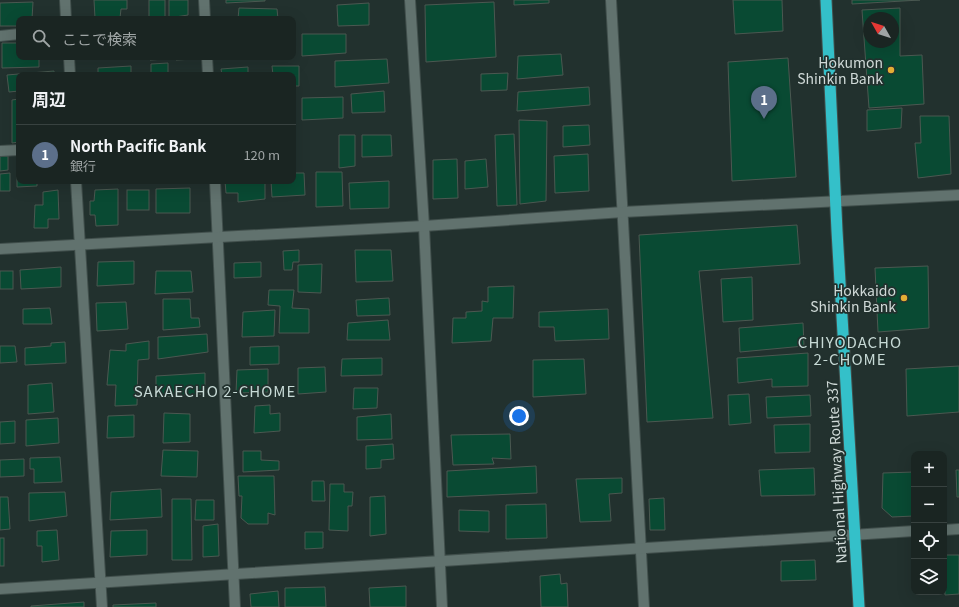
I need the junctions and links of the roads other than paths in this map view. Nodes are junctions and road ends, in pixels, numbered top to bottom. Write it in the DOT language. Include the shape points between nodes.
graph roads {
  1 [pos="65,0"];
  2 [pos="204,0"];
  3 [pos="410,0"];
  4 [pos="611,0"];
  5 [pos="826,0"];
  6 [pos="66,16"];
  7 [pos="205,16"];
  8 [pos="16,34"];
  9 [pos="0,36"];
  10 [pos="69,60"];
  11 [pos="207,60"];
  12 [pos="70,72"];
  13 [pos="208,72"];
  14 [pos="16,150"];
  15 [pos="0,151"];
  16 [pos="76,184"];
  17 [pos="215,184"];
  18 [pos="959,195"];
  19 [pos="836,202"];
  20 [pos="623,212"];
  21 [pos="424,226"];
  22 [pos="219,237"];
  23 [pos="79,245"];
  24 [pos="0,249"];
  25 [pos="959,529"];
  26 [pos="947,530"];
  27 [pos="911,531"];
  28 [pos="855,534"];
  29 [pos="641,549"];
  30 [pos="439,560"];
  31 [pos="233,573"];
  32 [pos="101,582"];
  33 [pos="0,589"];
  34 [pos="102,607"];
  35 [pos="235,607"];
  36 [pos="442,607"];
  37 [pos="644,607"];
  38 [pos="859,607"];
  1 -- 6 [label="street"];
  2 -- 7 [label="street"];
  3 -- 21 [label="street"];
  4 -- 20 [label="street"];
  5 -- 19 [label="highway, National Highway Route 337"];
  8 -- 9 [label="street"];
  10 -- 12 [label="street"];
  11 -- 13 [label="street"];
  14 -- 15 [label="street"];
  16 -- 23 [label="street"];
  17 -- 22 [label="street"];
  18 -- 19 [label="street"];
  19 -- 20 [label="street"];
  19 -- 28 [label="highway, National Highway Route 337"];
  20 -- 21 [label="street"];
  20 -- 29 [label="street"];
  21 -- 22 [label="street"];
  21 -- 30 [label="street"];
  22 -- 23 [label="street"];
  22 -- 31 [label="street"];
  23 -- 24 [label="street"];
  23 -- 32 [label="street"];
  25 -- 26 [label="street"];
  27 -- 28 [label="street"];
  28 -- 29 [label="street"];
  28 -- 38 [label="highway, National Highway Route 337"];
  29 -- 30 [label="street"];
  29 -- 37 [label="street"];
  30 -- 31 [label="street"];
  30 -- 36 [label="street"];
  31 -- 32 [label="street"];
  31 -- 35 [label="street"];
  32 -- 33 [label="street"];
  32 -- 34 [label="street"];
}
